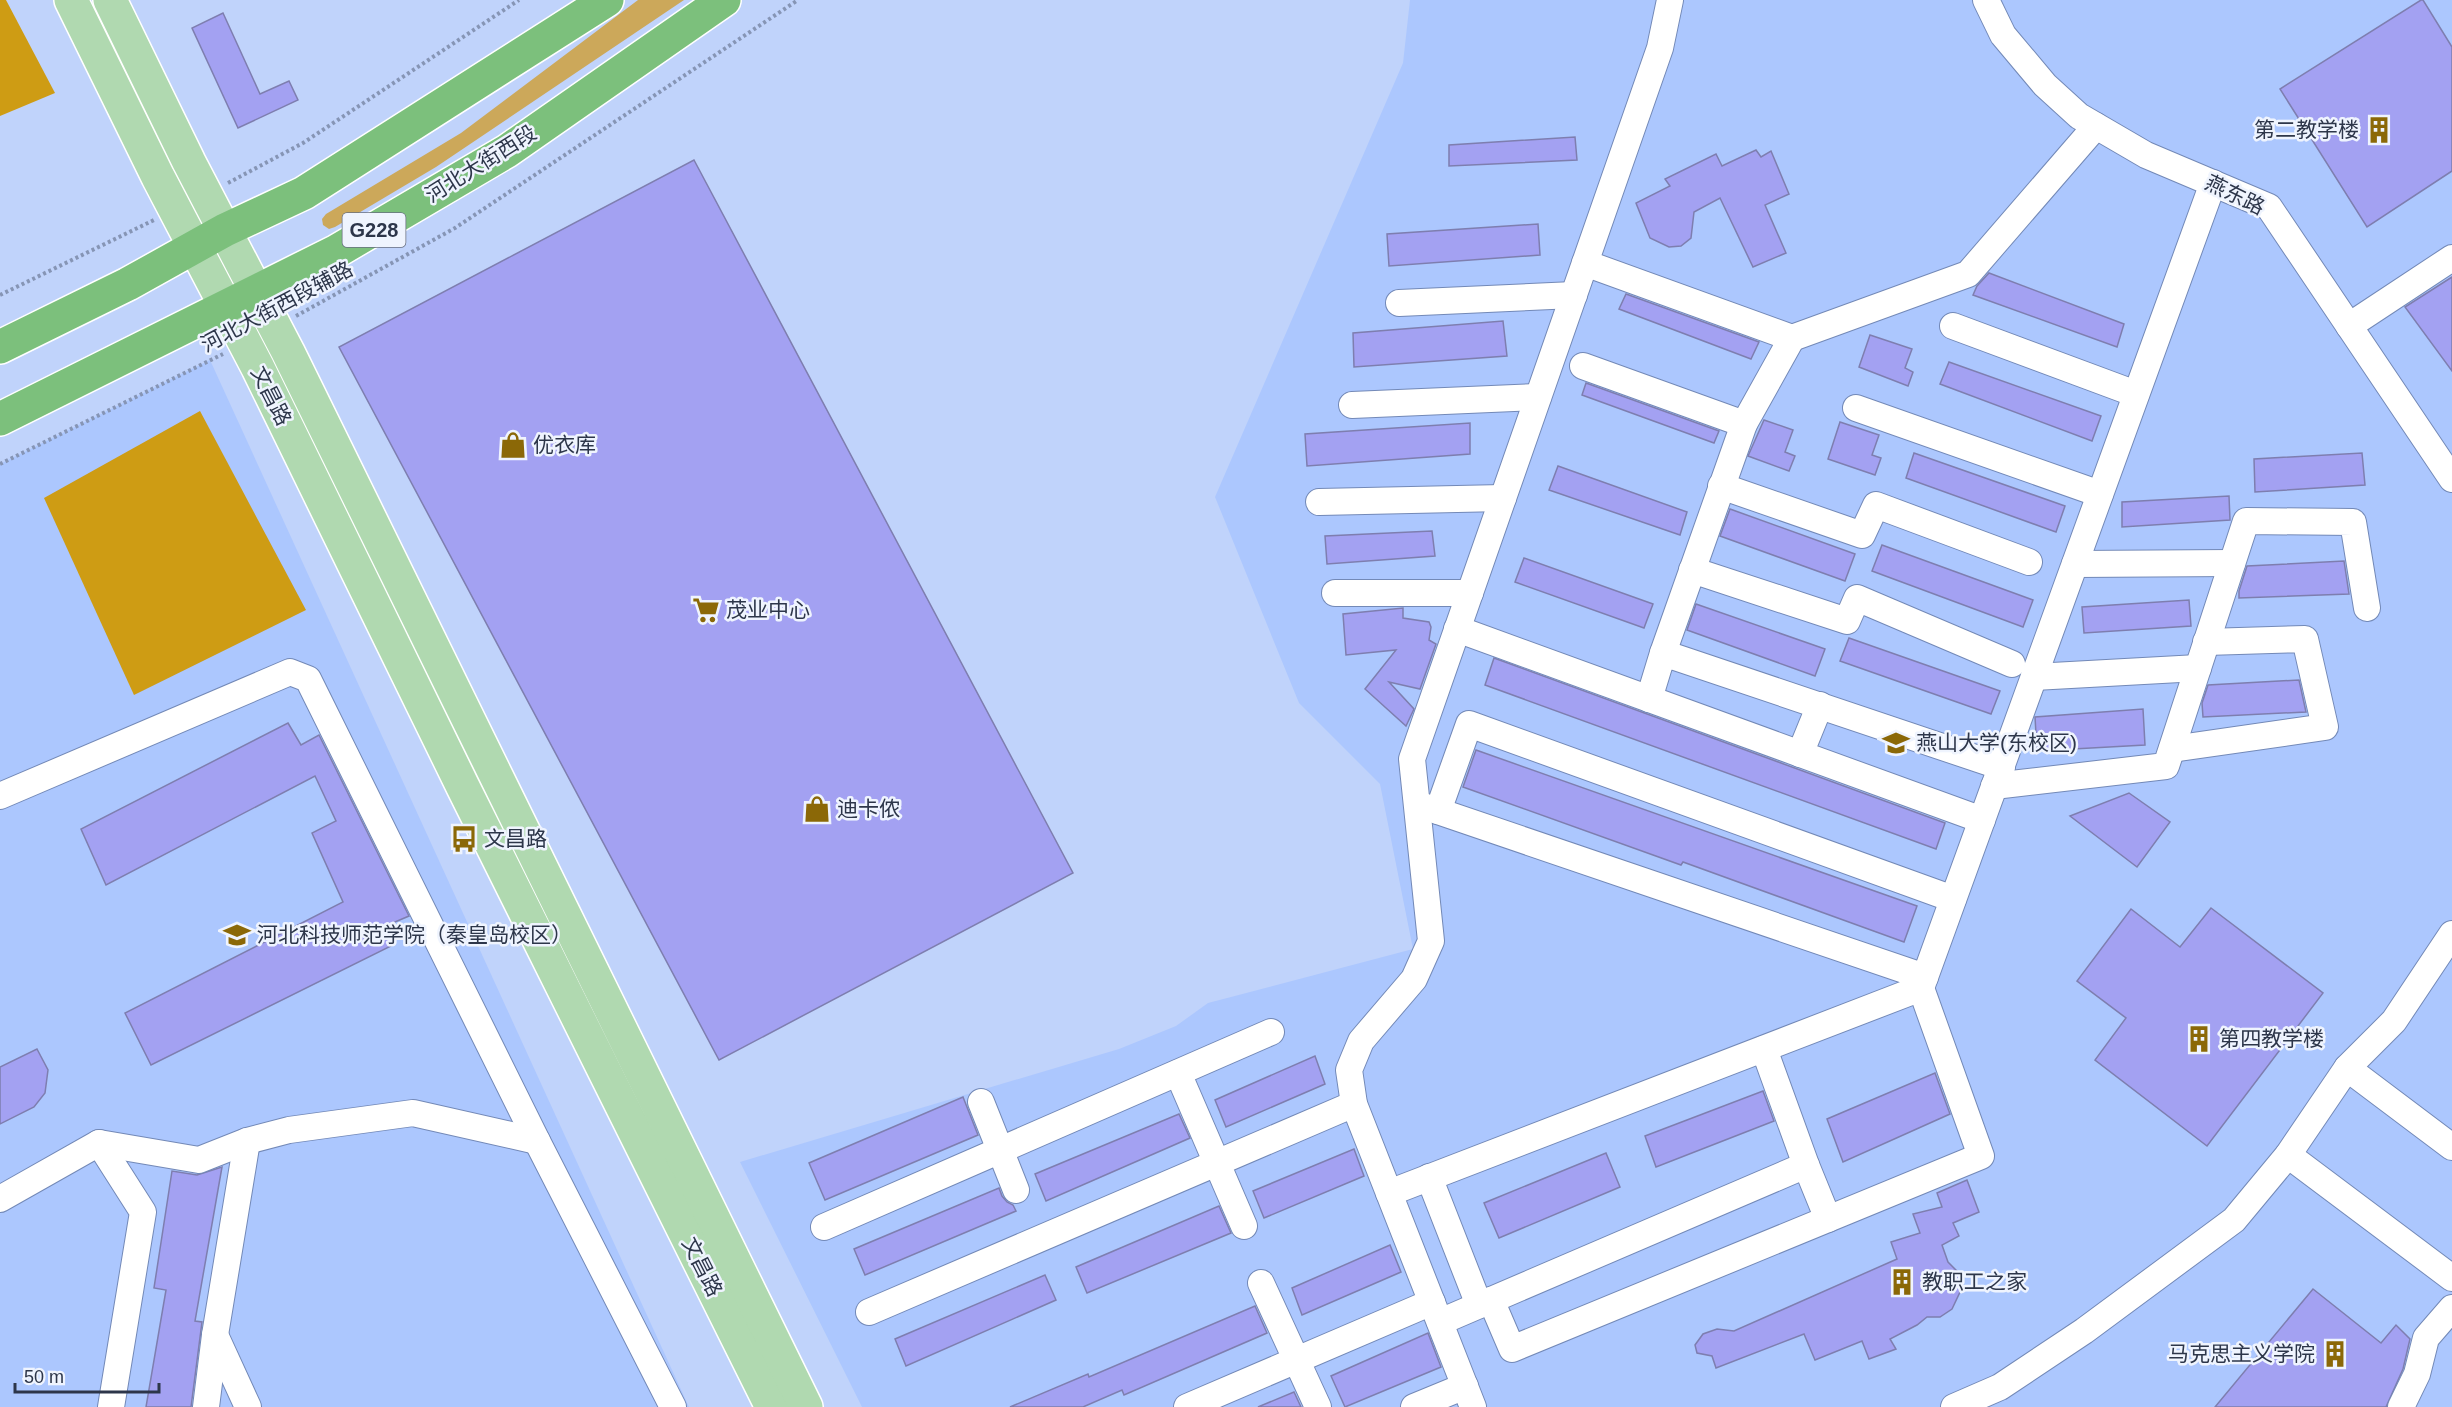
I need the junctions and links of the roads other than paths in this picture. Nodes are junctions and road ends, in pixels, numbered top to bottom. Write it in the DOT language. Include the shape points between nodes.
graph roads {
  1 [pos="71,0"];
  2 [pos="111,0"];
  3 [pos="607,0"];
  4 [pos="724,0"];
  5 [pos="1670,0"];
  6 [pos="1986,0"];
  7 [pos="2096,126"];
  8 [pos="2212,183"];
  9 [pos="225,230"];
  10 [pos="195,247"];
  11 [pos="2452,258"];
  12 [pos="1585,263"];
  13 [pos="256,292"];
  14 [pos="1574,294"];
  15 [pos="1399,303"];
  16 [pos="226,308"];
  17 [pos="1953,326"];
  18 [pos="2349,326"];
  19 [pos="1792,338"];
  20 [pos="0,347"];
  21 [pos="1583,366"];
  22 [pos="2136,394"];
  23 [pos="1538,397"];
  24 [pos="1352,405"];
  25 [pos="1856,408"];
  26 [pos="0,419"];
  27 [pos="1744,424"];
  28 [pos="2452,479"];
  29 [pos="1721,486"];
  30 [pos="2100,494"];
  31 [pos="1503,498"];
  32 [pos="1318,502"];
  33 [pos="2029,562"];
  34 [pos="2232,563"];
  35 [pos="2075,564"];
  36 [pos="1692,570"];
  37 [pos="1335,593"];
  38 [pos="1470,593"];
  39 [pos="2367,608"];
  40 [pos="1457,629"];
  41 [pos="2206,642"];
  42 [pos="1663,652"];
  43 [pos="2012,664"];
  44 [pos="2198,668"];
  45 [pos="2034,677"];
  46 [pos="1649,699"];
  47 [pos="1820,705"];
  48 [pos="2172,749"];
  49 [pos="1800,754"];
  50 [pos="1998,776"];
  51 [pos="0,796"];
  52 [pos="1427,808"];
  53 [pos="1982,820"];
  54 [pos="1953,899"];
  55 [pos="2452,934"];
  56 [pos="1923,983"];
  57 [pos="1271,1032"];
  58 [pos="1764,1049"];
  59 [pos="2347,1068"];
  60 [pos="1178,1073"];
  61 [pos="981,1102"];
  62 [pos="1354,1104"];
  63 [pos="247,1141"];
  64 [pos="537,1141"];
  65 [pos="99,1143"];
  66 [pos="2452,1147"];
  67 [pos="1000,1150"];
  68 [pos="2288,1155"];
  69 [pos="1216,1162"];
  70 [pos="1806,1165"];
  71 [pos="1429,1177"];
  72 [pos="1016,1190"];
  73 [pos="1389,1193"];
  74 [pos="0,1199"];
  75 [pos="1828,1219"];
  76 [pos="1244,1226"];
  77 [pos="824,1227"];
  78 [pos="2452,1278"];
  79 [pos="1261,1283"];
  80 [pos="1485,1303"];
  81 [pos="2452,1308"];
  82 [pos="869,1312"];
  83 [pos="1436,1312"];
  84 [pos="215,1335"];
  85 [pos="1296,1360"];
  86 [pos="1469,1396"];
  87 [pos="111,1407"];
  88 [pos="206,1407"];
  89 [pos="248,1407"];
  90 [pos="673,1407"];
  91 [pos="772,1407"];
  92 [pos="806,1407"];
  93 [pos="1187,1407"];
  94 [pos="1318,1407"];
  95 [pos="1414,1407"];
  96 [pos="1954,1407"];
  97 [pos="2401,1407"];
  1 -- 10 [label="main road, 文昌路"];
  2 -- 9 [label="main road, 文昌路"];
  3 -- 9 [label="highway" via="304,193"];
  4 -- 13 [label="highway, 河北大街西段 / G228" via="507,152 337,251"];
  5 -- 12 [label="street" via="1660,48"];
  6 -- 7 [label="street, 燕东路" via="2003,35 2045,85"];
  7 -- 8 [label="street, 燕东路" via="2146,155"];
  7 -- 19 [label="street" via="1968,274"];
  8 -- 18 [label="street, 燕东路" via="2269,207"];
  8 -- 22 [label="street"];
  9 -- 10 [label="highway"];
  9 -- 13 [label="main road, 文昌路"];
  10 -- 16 [label="main road, 文昌路"];
  10 -- 20 [label="highway"];
  11 -- 18 [label="street"];
  12 -- 14 [label="street"];
  12 -- 19 [label="street"];
  13 -- 16 [label="highway, 河北大街西段 / G228"];
  13 -- 92 [label="main road, 文昌路"];
  14 -- 15 [label="street"];
  14 -- 23 [label="street"];
  16 -- 26 [label="highway, 河北大街西段 / G228"];
  16 -- 91 [label="main road, 文昌路"];
  17 -- 22 [label="street"];
  18 -- 28 [label="street, 燕东路"];
  19 -- 27 [label="street"];
  21 -- 27 [label="street"];
  22 -- 30 [label="street"];
  23 -- 24 [label="street"];
  23 -- 31 [label="street"];
  25 -- 30 [label="street"];
  27 -- 29 [label="street"];
  29 -- 33 [label="street" via="1862,535 1876,506"];
  29 -- 36 [label="street"];
  30 -- 35 [label="street"];
  31 -- 32 [label="street"];
  31 -- 38 [label="street"];
  34 -- 35 [label="street"];
  34 -- 39 [label="street" via="2246,520 2353,522"];
  34 -- 41 [label="street"];
  35 -- 45 [label="street"];
  36 -- 42 [label="street"];
  36 -- 43 [label="street" via="1847,621 1857,598"];
  37 -- 38 [label="street"];
  38 -- 40 [label="street"];
  40 -- 46 [label="street"];
  40 -- 52 [label="street" via="1412,759"];
  41 -- 44 [label="street"];
  41 -- 48 [label="street" via="2305,639 2325,727"];
  42 -- 46 [label="street"];
  42 -- 47 [label="street"];
  44 -- 45 [label="street"];
  44 -- 48 [label="street"];
  45 -- 50 [label="street"];
  46 -- 49 [label="street"];
  47 -- 49 [label="street"];
  47 -- 50 [label="street"];
  48 -- 50 [label="street" via="2166,766"];
  49 -- 53 [label="street"];
  50 -- 53 [label="street"];
  51 -- 64 [label="street" via="290,672 308,679"];
  52 -- 54 [label="street" via="1469,724"];
  52 -- 56 [label="street"];
  52 -- 62 [label="street" via="1431,941 1414,979 1361,1041 1349,1070"];
  53 -- 54 [label="street"];
  54 -- 56 [label="street"];
  55 -- 59 [label="street" via="2394,1021"];
  56 -- 58 [label="street"];
  56 -- 75 [label="street" via="1981,1156"];
  57 -- 60 [label="street"];
  58 -- 70 [label="street"];
  58 -- 71 [label="street"];
  59 -- 66 [label="street"];
  59 -- 68 [label="street"];
  60 -- 67 [label="street"];
  60 -- 69 [label="street"];
  61 -- 67 [label="street"];
  62 -- 69 [label="street"];
  62 -- 73 [label="street"];
  63 -- 64 [label="street" via="289,1130 413,1113"];
  63 -- 65 [label="street" via="199,1160"];
  63 -- 84 [label="street"];
  64 -- 90 [label="street"];
  65 -- 74 [label="street"];
  65 -- 87 [label="street" via="143,1212"];
  67 -- 72 [label="street"];
  67 -- 77 [label="street"];
  68 -- 78 [label="street"];
  68 -- 96 [label="street" via="2235,1220 2084,1331 2000,1387"];
  69 -- 76 [label="street"];
  69 -- 82 [label="street"];
  70 -- 75 [label="street"];
  70 -- 80 [label="street"];
  71 -- 73 [label="street"];
  71 -- 80 [label="street"];
  73 -- 83 [label="street"];
  75 -- 80 [label="street" via="1512,1349"];
  79 -- 85 [label="street"];
  80 -- 83 [label="street"];
  81 -- 97 [label="street" via="2426,1338 2417,1374"];
  83 -- 85 [label="street"];
  83 -- 86 [label="street"];
  84 -- 88 [label="street"];
  84 -- 89 [label="street"];
  85 -- 93 [label="street"];
  85 -- 94 [label="street"];
  86 -- 95 [label="street"];
}
